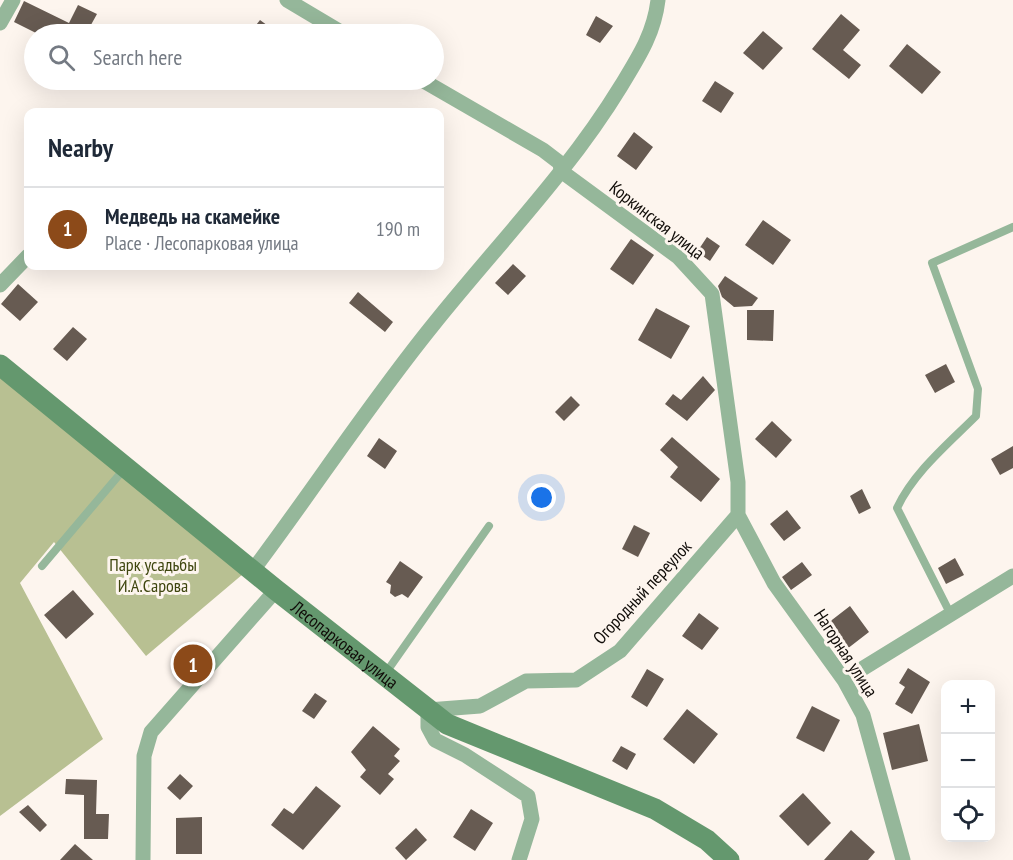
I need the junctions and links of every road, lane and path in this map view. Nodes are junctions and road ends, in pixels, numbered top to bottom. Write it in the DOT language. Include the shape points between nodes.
graph roads {
  1 [pos="13,0"];
  2 [pos="287,0"];
  3 [pos="658,0"];
  4 [pos="0,23"];
  5 [pos="327,24"];
  6 [pos="439,90"];
  7 [pos="561,171"];
  8 [pos="1013,227"];
  9 [pos="24,260"];
  10 [pos="0,285"];
  11 [pos="0,365"];
  12 [pos="126,467"];
  13 [pos="738,515"];
  14 [pos="489,526"];
  15 [pos="42,566"];
  16 [pos="253,570"];
  17 [pos="1013,576"];
  18 [pos="276,590"];
  19 [pos="950,613"];
  20 [pos="384,676"];
  21 [pos="844,680"];
  22 [pos="428,710"];
  23 [pos="142,860"];
  24 [pos="519,860"];
  25 [pos="729,860"];
  26 [pos="903,860"];
  1 -- 4 [label="street"];
  2 -- 5 [label="street"];
  3 -- 7 [label="street" via="648,43 608,109"];
  6 -- 7 [label="street, Коркинская улица" via="543,150 560,163"];
  7 -- 13 [label="street, Коркинская улица" via="678,257 712,294 738,482"];
  7 -- 16 [label="street" via="433,325"];
  8 -- 19 [label="lane" via="932,263 978,389 976,416 923,470 897,508"];
  9 -- 10 [label="street"];
  11 -- 12 [label="street, Лесопарковая улица"];
  12 -- 15 [label="lane"];
  12 -- 16 [label="street, Лесопарковая улица"];
  13 -- 21 [label="street, Нагорная улица" via="774,583"];
  13 -- 22 [label="street, Огородный переулок" via="620,651 576,680 526,681 480,706"];
  14 -- 20 [label="lane"];
  16 -- 18 [label="street, Лесопарковая улица"];
  17 -- 19 [label="street"];
  18 -- 20 [label="street, Лесопарковая улица"];
  18 -- 23 [label="street" via="151,732 144,756"];
  19 -- 21 [label="street"];
  20 -- 22 [label="street, Лесопарковая улица"];
  21 -- 26 [label="street, Нагорная улица" via="863,715"];
  22 -- 24 [label="street" via="428,727 435,740 528,796 532,819"];
  22 -- 25 [label="street, Лесопарковая улица" via="447,724 655,809 707,840"];
}
